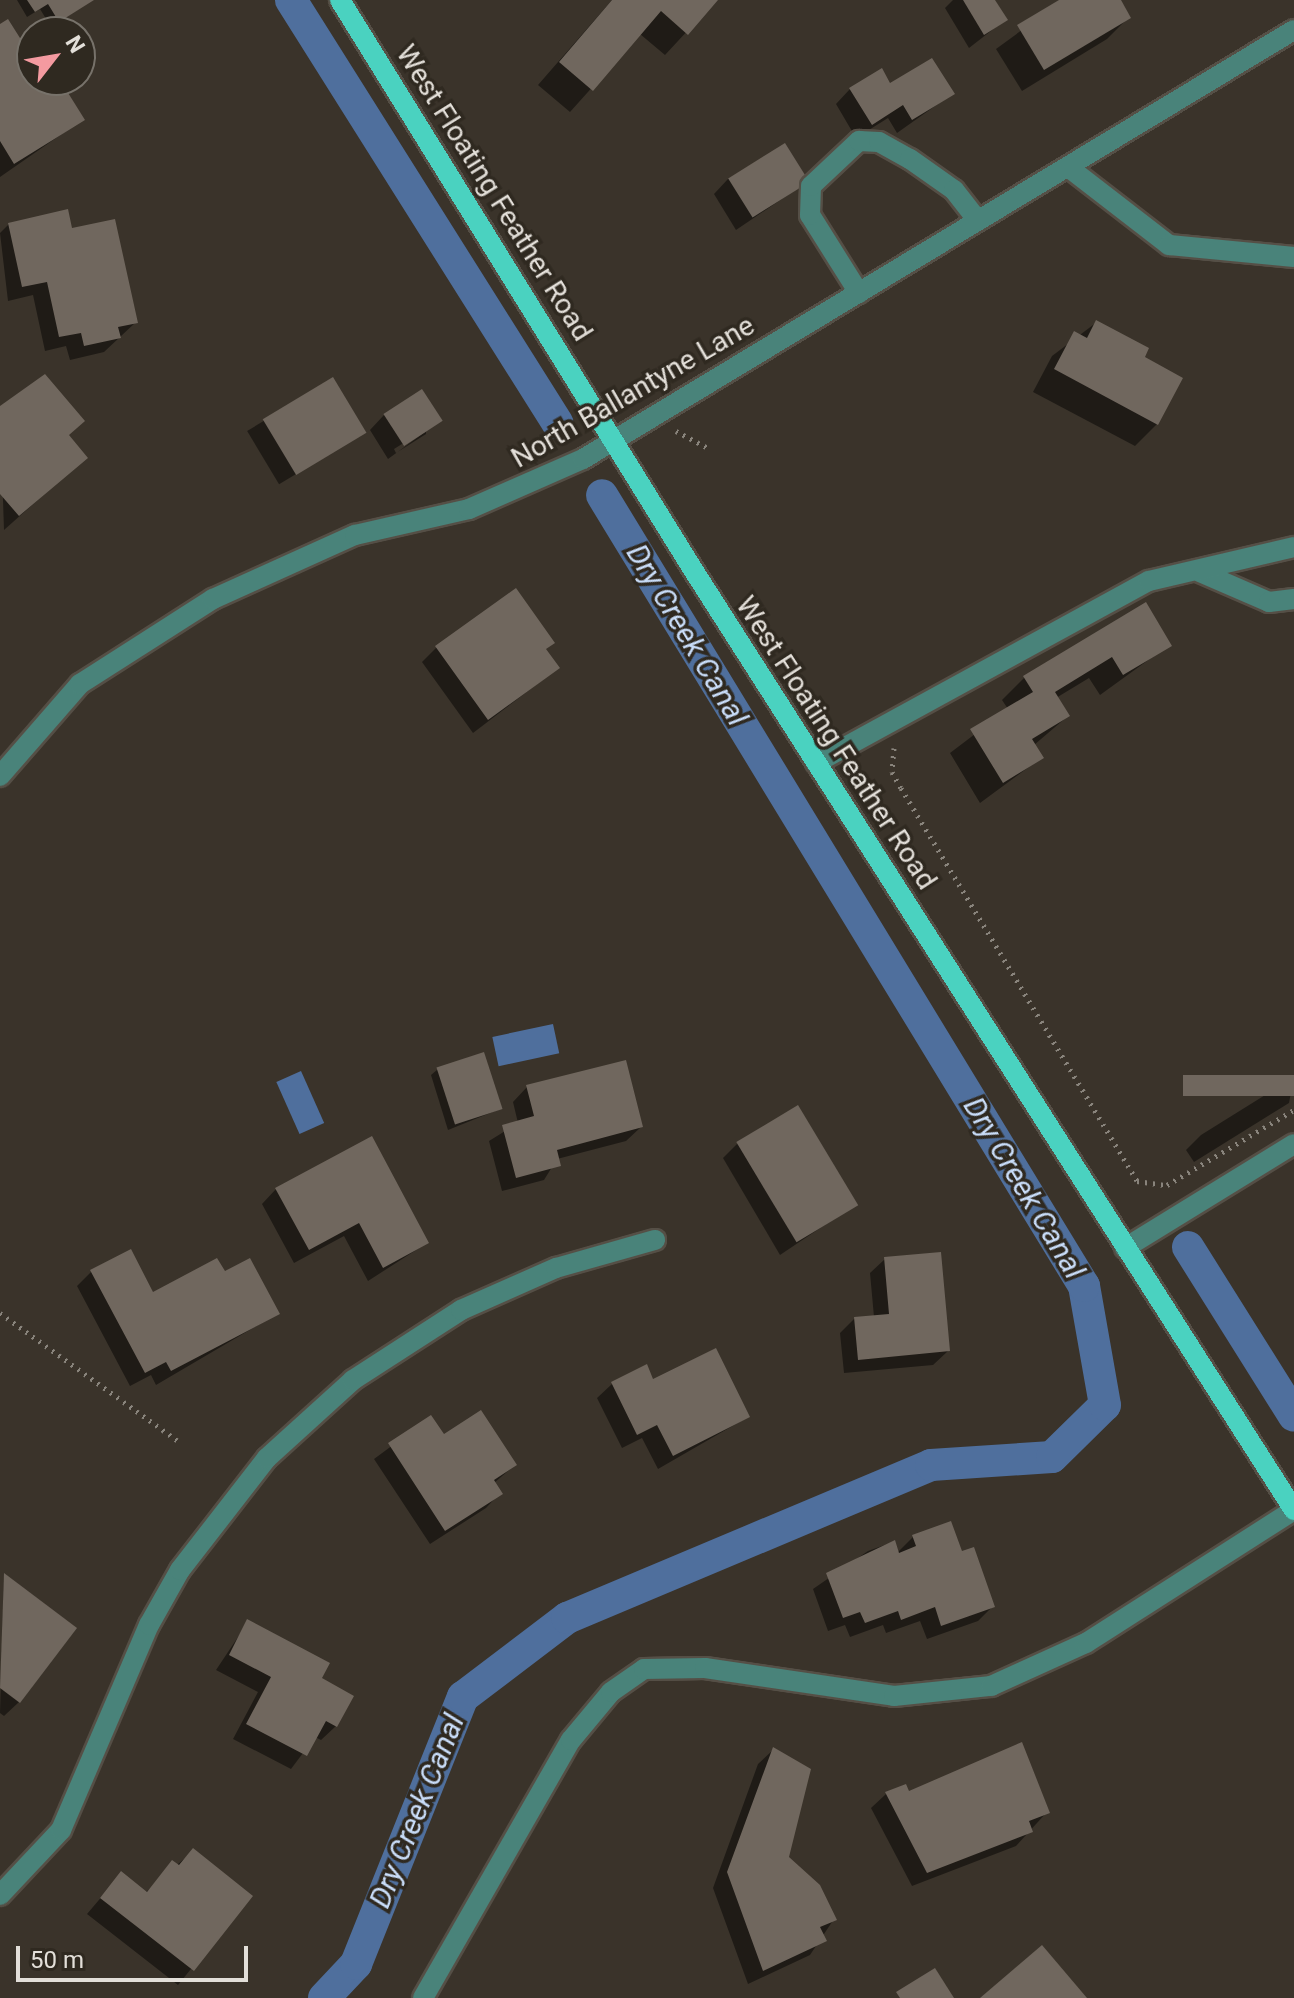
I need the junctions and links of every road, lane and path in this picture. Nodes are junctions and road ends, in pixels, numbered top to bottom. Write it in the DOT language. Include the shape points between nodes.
graph roads {
  1 [pos="340,0"];
  2 [pos="1294,30"];
  3 [pos="1068,167"];
  4 [pos="978,221"];
  5 [pos="1294,257"];
  6 [pos="859,293"];
  7 [pos="675,430"];
  8 [pos="616,440"];
  9 [pos="708,448"];
  10 [pos="1294,547"];
  11 [pos="1200,572"];
  12 [pos="1294,599"];
  13 [pos="896,739"];
  14 [pos="816,763"];
  15 [pos="0,776"];
  16 [pos="1294,1110"];
  17 [pos="1294,1144"];
  18 [pos="655,1240"];
  19 [pos="1125,1248"];
  20 [pos="0,1313"];
  21 [pos="177,1440"];
  22 [pos="1294,1510"];
  23 [pos="0,1895"];
  24 [pos="423,1998"];
  1 -- 8 [label="main road, West Floating Feather Road"];
  2 -- 3 [label="street, North Ballantyne Lane"];
  3 -- 4 [label="street, North Ballantyne Lane"];
  3 -- 5 [label="street" via="1169,245"];
  4 -- 6 [label="street, North Ballantyne Lane"];
  4 -- 6 [label="street" via="954,190 910,159 879,142 859,141 811,186 810,215"];
  6 -- 8 [label="street, North Ballantyne Lane"];
  7 -- 9 [label="path"];
  8 -- 14 [label="main road, West Floating Feather Road"];
  8 -- 15 [label="street, North Ballantyne Lane" via="508,495 355,535 213,599 80,684"];
  10 -- 11 [label="street"];
  11 -- 12 [label="street" via="1269,602"];
  11 -- 14 [label="street" via="1149,581"];
  13 -- 16 [label="path" via="892,772 1137,1181 1167,1185"];
  14 -- 19 [label="main road, West Floating Feather Road"];
  17 -- 19 [label="street"];
  18 -- 23 [label="street" via="556,1268 450,1316 353,1380 267,1458 180,1570 149,1625 61,1830"];
  19 -- 22 [label="main road, West Floating Feather Road"];
  20 -- 21 [label="path"];
  22 -- 24 [label="street" via="1086,1643 991,1686 894,1696 705,1668 644,1669 611,1692 571,1740"];
}
